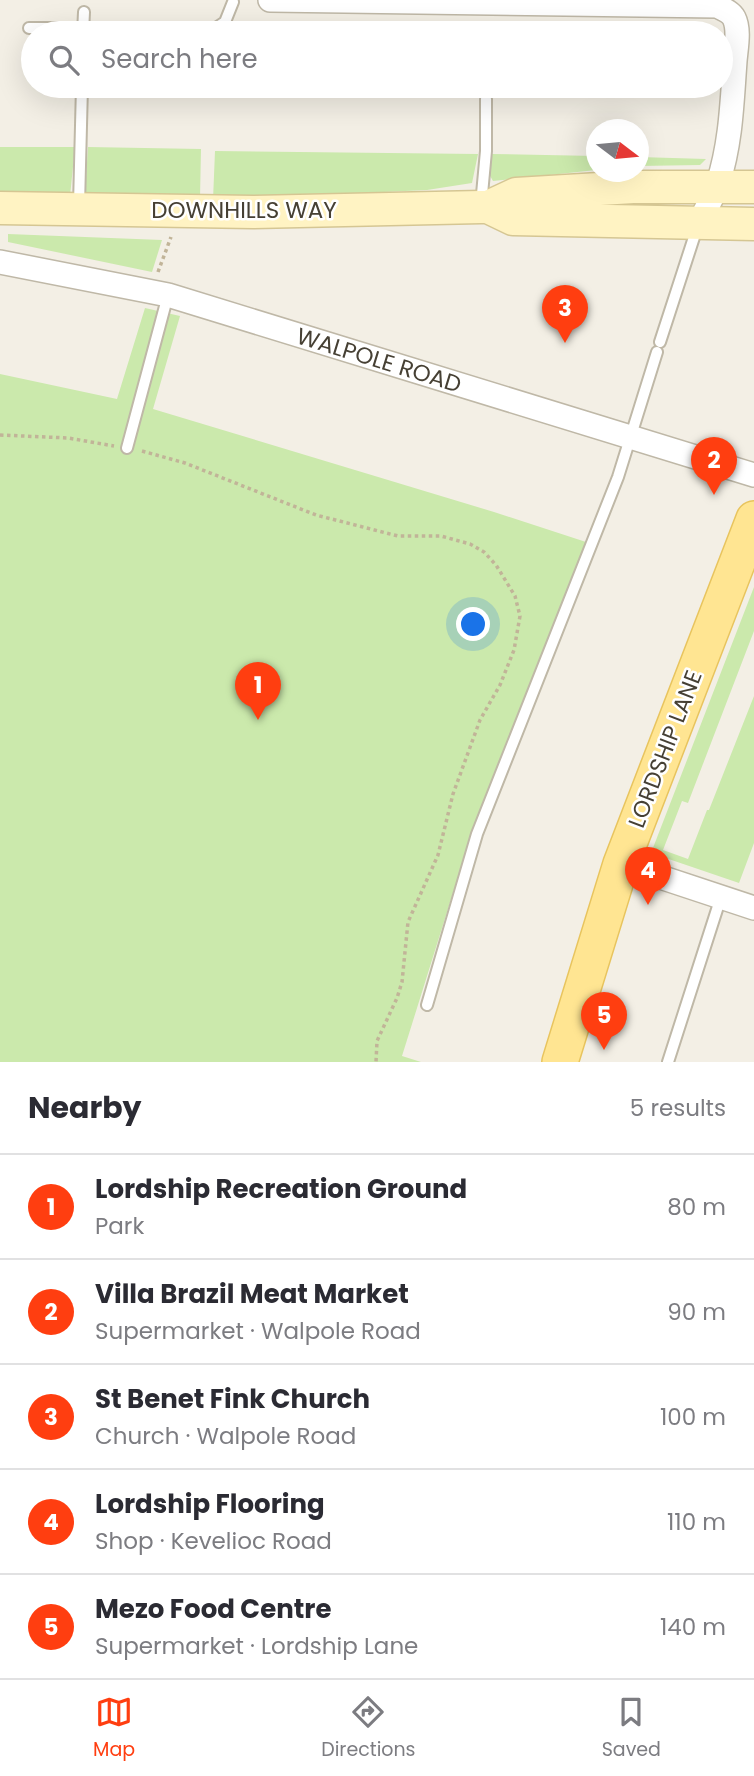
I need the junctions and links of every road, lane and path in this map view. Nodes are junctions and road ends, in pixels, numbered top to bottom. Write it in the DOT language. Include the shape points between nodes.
graph roads {
  1 [pos="270,0"];
  2 [pos="233,2"];
  3 [pos="677,3"];
  4 [pos="84,12"];
  5 [pos="84,21"];
  6 [pos="225,21"];
  7 [pos="733,92"];
  8 [pos="82,98"];
  9 [pos="733,98"];
  10 [pos="486,99"];
  11 [pos="717,186"];
  12 [pos="754,187"];
  13 [pos="484,207"];
  14 [pos="0,208"];
  15 [pos="79,210"];
  16 [pos="699,222"];
  17 [pos="754,224"];
  18 [pos="172,234"];
  19 [pos="0,262"];
  20 [pos="160,293"];
  21 [pos="0,435"];
  22 [pos="630,437"];
  23 [pos="127,448"];
  24 [pos="754,475"];
  25 [pos="754,519"];
  26 [pos="621,864"];
  27 [pos="721,897"];
  28 [pos="754,908"];
  29 [pos="427,1005"];
  30 [pos="376,1062"];
  31 [pos="560,1062"];
  32 [pos="668,1062"];
  1 -- 3 [label="street"];
  2 -- 6 [label="lane"];
  3 -- 7 [label="street" via="734,11"];
  4 -- 5 [label="lane"];
  8 -- 15 [label="lane"];
  9 -- 11 [label="street"];
  10 -- 13 [label="lane"];
  11 -- 12 [label="main road, DOWNHILLS WAY"];
  11 -- 13 [label="main road, DOWNHILLS WAY" via="516,194"];
  11 -- 16 [label="street"];
  13 -- 15 [label="main road, DOWNHILLS WAY"];
  13 -- 16 [label="main road, DOWNHILLS WAY" via="513,219"];
  14 -- 15 [label="main road, DOWNHILLS WAY"];
  16 -- 17 [label="main road, DOWNHILLS WAY"];
  16 -- 22 [label="lane"];
  18 -- 20 [label="path"];
  19 -- 20 [label="street, WALPOLE ROAD"];
  20 -- 22 [label="street, WALPOLE ROAD"];
  20 -- 23 [label="lane"];
  21 -- 23 [label="path" via="68,438"];
  22 -- 24 [label="street, WALPOLE ROAD"];
  22 -- 29 [label="lane" via="477,834"];
  23 -- 30 [label="path" via="185,463 316,515 398,536 441,536 470,544 496,565 515,596 520,616 514,650 480,720 453,794 438,855 412,909 402,982 377,1041"];
  25 -- 26 [label="main road, LORDSHIP LANE"];
  26 -- 27 [label="street"];
  26 -- 31 [label="main road, LORDSHIP LANE"];
  27 -- 28 [label="street"];
  27 -- 32 [label="lane"];
}
